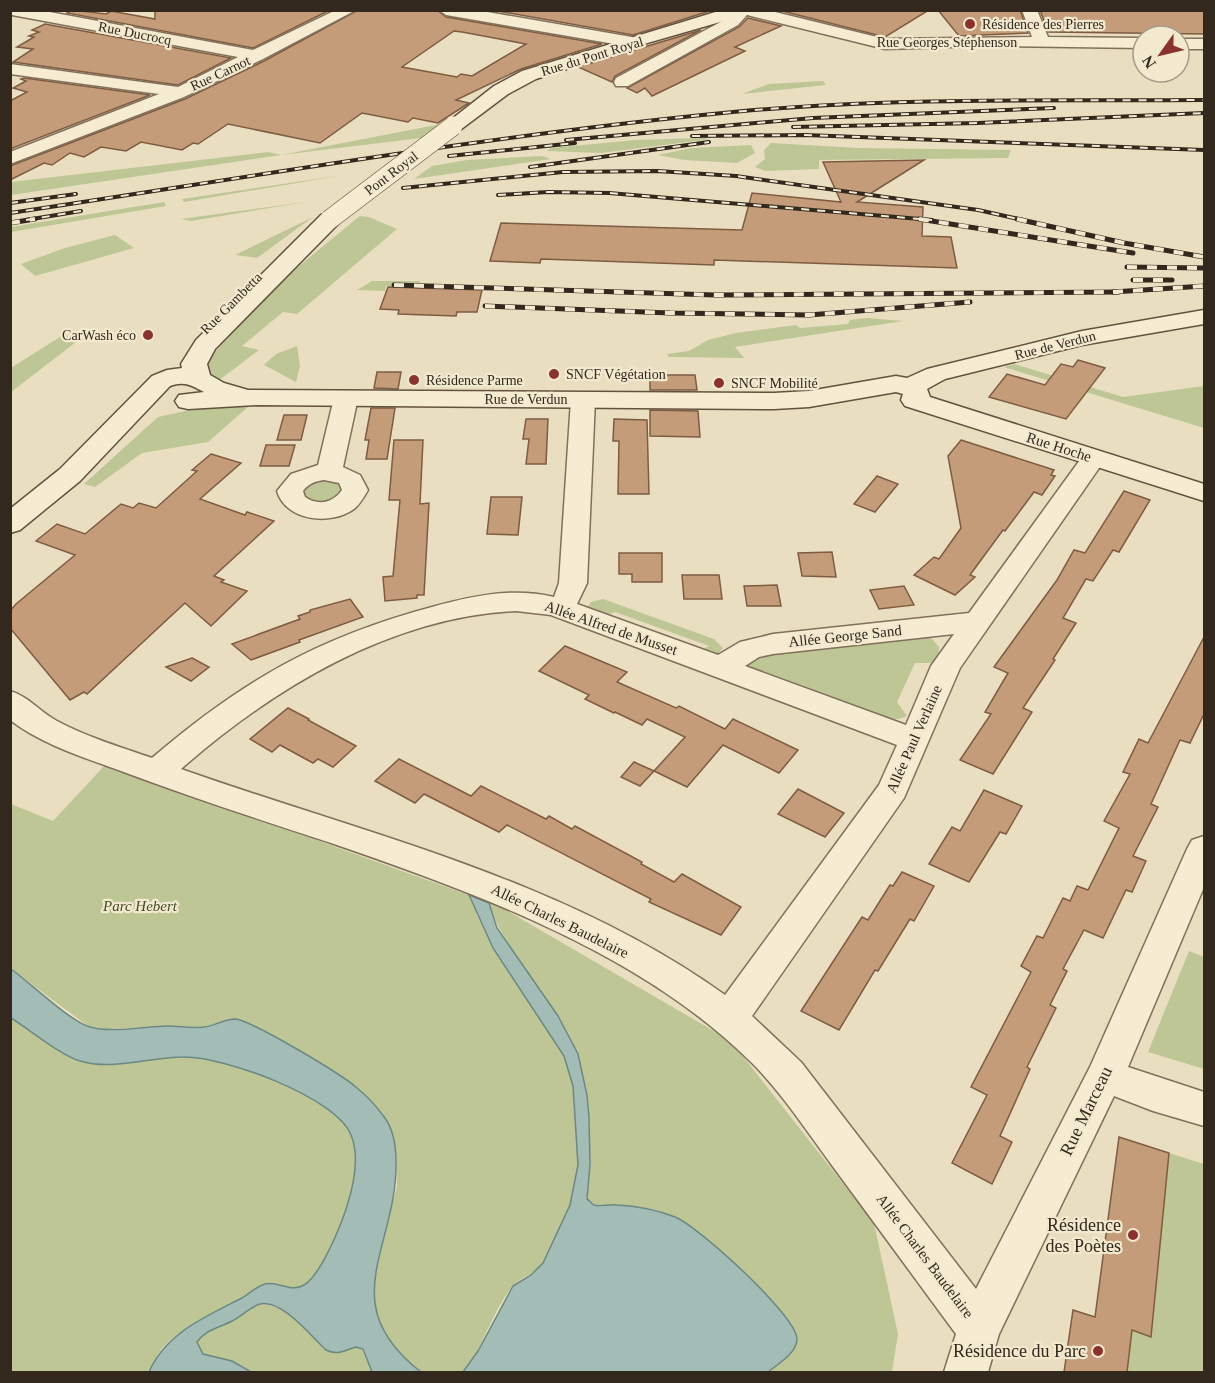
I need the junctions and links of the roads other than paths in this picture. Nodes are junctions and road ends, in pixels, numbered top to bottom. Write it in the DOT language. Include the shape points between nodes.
graph roads {
  1 [pos="12,10"];
  2 [pos="349,10"];
  3 [pos="446,10"];
  4 [pos="1029,10"];
  5 [pos="747,11"];
  6 [pos="679,30"];
  7 [pos="708,35"];
  8 [pos="632,42"];
  9 [pos="1042,42"];
  10 [pos="1131,43"];
  11 [pos="257,56"];
  12 [pos="10,69"];
  13 [pos="622,82"];
  14 [pos="180,92"];
  15 [pos="453,126"];
  16 [pos="10,159"];
  17 [pos="329,220"];
  18 [pos="309,238"];
  19 [pos="1204,317"];
  20 [pos="157,386"];
  21 [pos="192,391"];
  22 [pos="902,394"];
  23 [pos="346,398"];
  24 [pos="583,400"];
  25 [pos="1094,458"];
  26 [pos="329,472"];
  27 [pos="70,475"];
  28 [pos="1204,493"];
  29 [pos="10,524"];
  30 [pos="561,608"];
  31 [pos="976,622"];
  32 [pos="721,667"];
  33 [pos="10,701"];
  34 [pos="915,740"];
  35 [pos="157,772"];
  36 [pos="1204,849"];
  37 [pos="730,1017"];
  38 [pos="1105,1075"];
  39 [pos="1204,1110"];
  40 [pos="979,1329"];
  41 [pos="966,1372"];
  1 -- 11 [label="street, Rue Ducrocq"];
  2 -- 11 [label="street, Rue Carnot"];
  3 -- 8 [label="street"];
  4 -- 9 [label="street"];
  5 -- 6 [label="main road, Rue du Pont Royal"];
  5 -- 7 [label="street"];
  5 -- 9 [label="street, Rue Georges Stéphenson" via="885,44"];
  6 -- 7 [label="street" via="700,29"];
  6 -- 8 [label="main road, Rue du Pont Royal"];
  7 -- 13 [label="street"];
  8 -- 15 [label="main road, Rue du Pont Royal" via="529,75 501,90"];
  9 -- 10 [label="street, Rue Georges Stéphenson"];
  11 -- 14 [label="street, Rue Carnot"];
  12 -- 14 [label="street, Rue Carnot"];
  14 -- 16 [label="street"];
  15 -- 17 [label="main road, Pont Royal, bridge"];
  17 -- 18 [label="main road, Rue Gambetta"];
  18 -- 20 [label="main road, Rue Gambetta" via="274,261 235,296"];
  18 -- 21 [label="main road, Rue Gambetta" via="205,345 194,364"];
  19 -- 22 [label="main road, Rue de Verdun" via="1082,338 936,374"];
  20 -- 21 [label="main road" via="153,397 160,401"];
  20 -- 27 [label="main road, Rue Gambetta"];
  21 -- 23 [label="main road, Rue de Verdun"];
  21 -- 27 [label="main road, Rue Gambetta" via="145,415 105,451"];
  22 -- 24 [label="main road, Rue de Verdun" via="845,404 794,400"];
  22 -- 25 [label="main road, Rue Hoche"];
  23 -- 24 [label="main road, Rue de Verdun"];
  23 -- 26 [label="street"];
  24 -- 30 [label="street" via="573,584"];
  25 -- 28 [label="main road, Rue Hoche"];
  25 -- 31 [label="street, Allée Paul Verlaine"];
  27 -- 29 [label="main road, Rue Gambetta"];
  30 -- 32 [label="street, Allée Alfred de Musset"];
  30 -- 35 [label="street, Allée Alfred de Musset" via="529,602 484,605 432,616 364,638 308,663 250,697"];
  31 -- 32 [label="street, Allée George Sand" via="773,644 750,649"];
  31 -- 34 [label="street, Allée Paul Verlaine" via="940,678"];
  32 -- 34 [label="street, Allée Alfred de Musset"];
  33 -- 35 [label="street, Allée Charles Baudelaire" via="55,734"];
  34 -- 37 [label="street, Allée Paul Verlaine" via="894,790"];
  35 -- 37 [label="street, Allée Charles Baudelaire" via="453,873 527,903 644,962"];
  36 -- 38 [label="street, Rue Marceau"];
  37 -- 40 [label="street, Allée Charles Baudelaire" via="787,1074"];
  38 -- 39 [label="street"];
  38 -- 40 [label="street, Rue Marceau"];
  40 -- 41 [label="street, Rue Marceau"];
}
